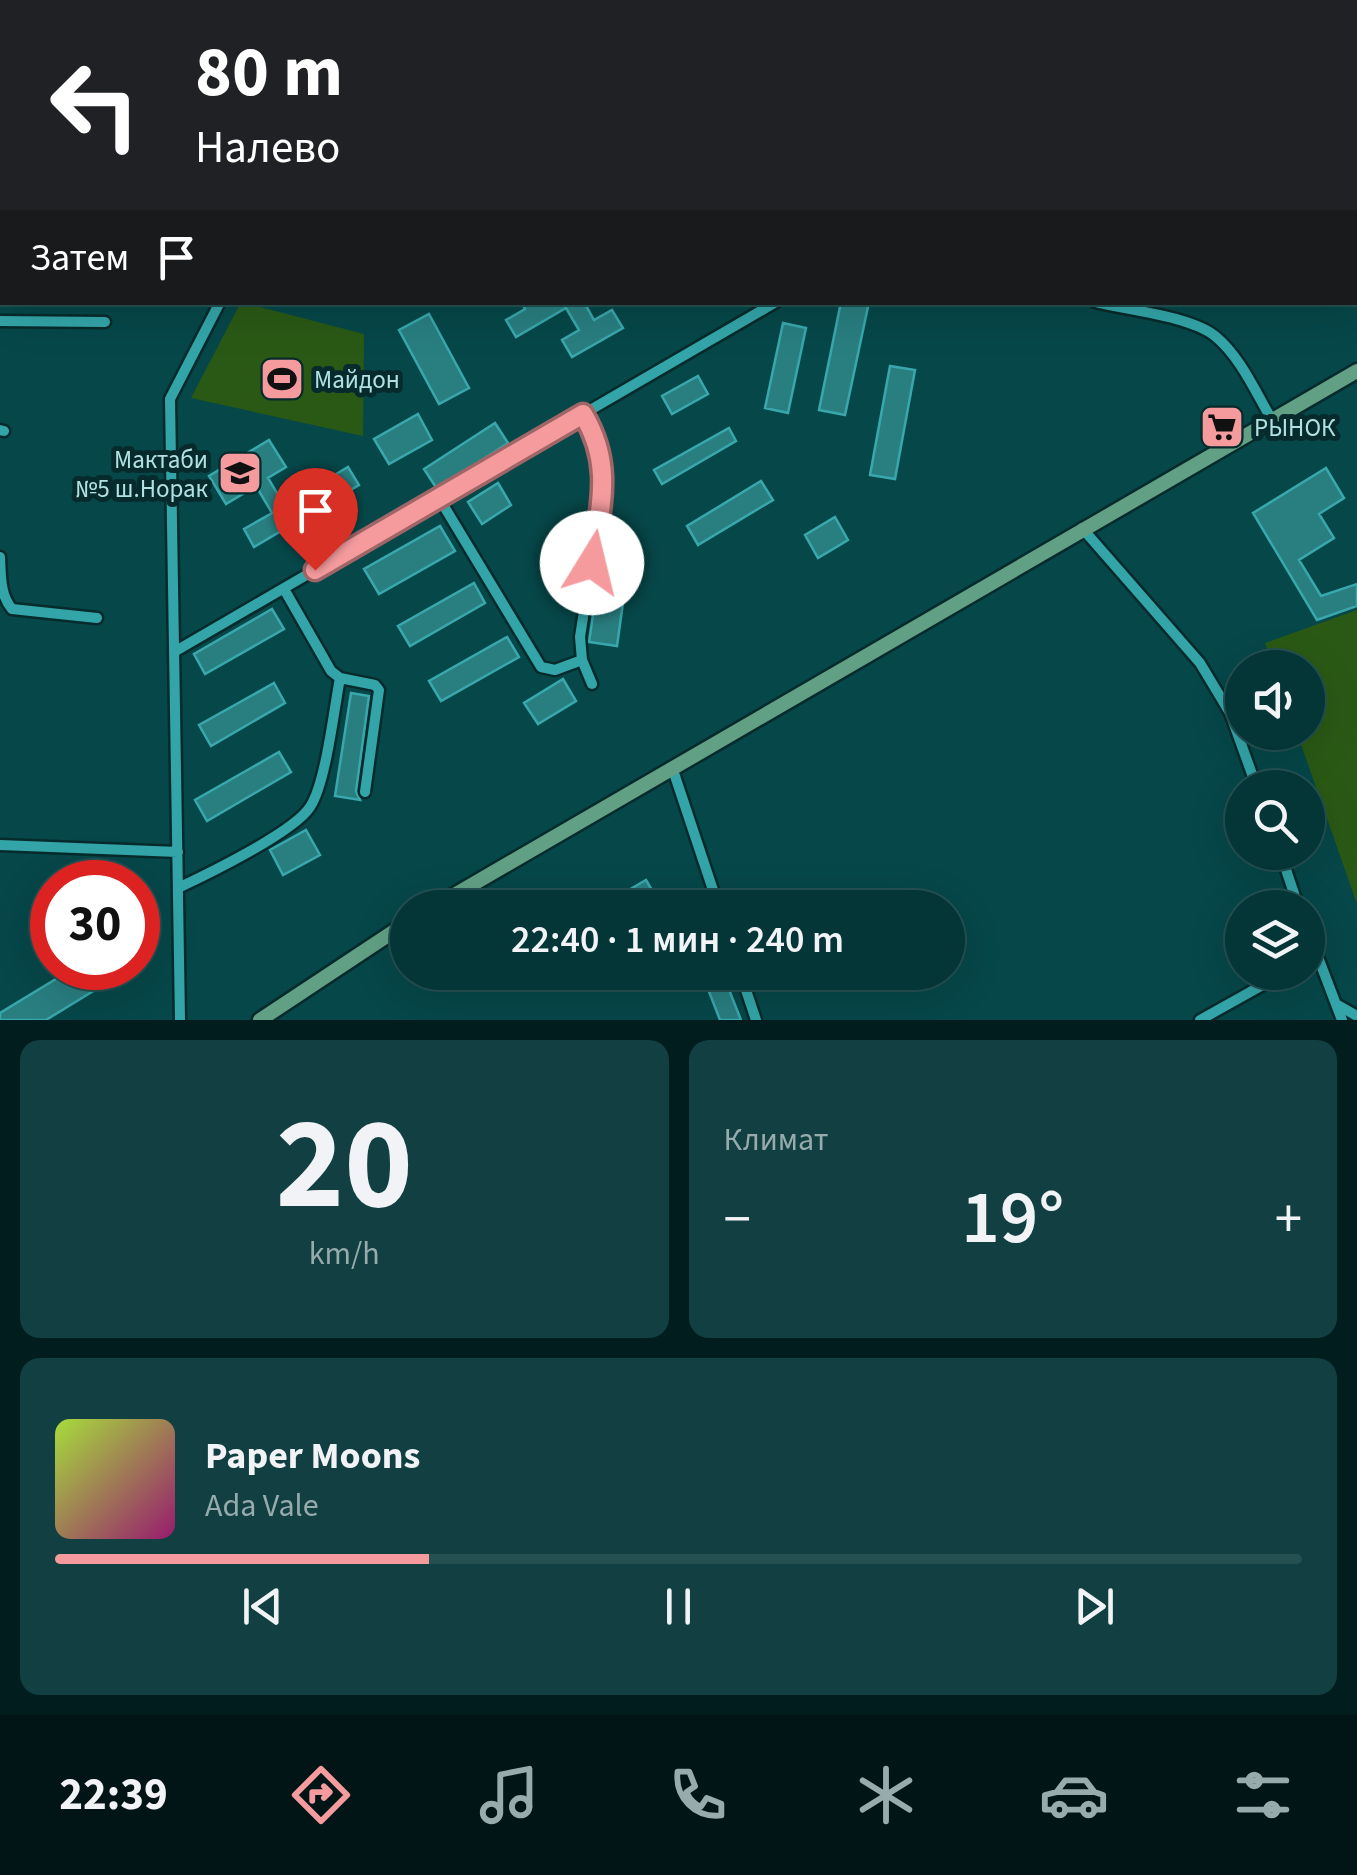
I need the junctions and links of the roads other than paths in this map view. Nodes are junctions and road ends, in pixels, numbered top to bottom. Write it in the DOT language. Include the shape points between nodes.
graph roads {
  1 [pos="218,305"];
  2 [pos="771,305"];
  3 [pos="1108,305"];
  4 [pos="0,320"];
  5 [pos="105,322"];
  6 [pos="1357,370"];
  7 [pos="583,414"];
  8 [pos="1272,420"];
  9 [pos="439,498"];
  10 [pos="1082,528"];
  11 [pos="0,557"];
  12 [pos="284,589"];
  13 [pos="97,618"];
  14 [pos="174,652"];
  15 [pos="582,660"];
  16 [pos="340,678"];
  17 [pos="592,684"];
  18 [pos="672,767"];
  19 [pos="1250,770"];
  20 [pos="365,792"];
  21 [pos="0,845"];
  22 [pos="178,852"];
  23 [pos="178,888"];
  24 [pos="463,890"];
  25 [pos="712,890"];
  26 [pos="390,934"];
  27 [pos="1325,983"];
  28 [pos="746,990"];
  29 [pos="1254,990"];
  30 [pos="1336,1004"];
  31 [pos="1357,1016"];
  32 [pos="180,1020"];
  33 [pos="260,1020"];
  34 [pos="756,1020"];
  35 [pos="1200,1020"];
  36 [pos="1342,1020"];
  1 -- 14 [label="street" via="170,399"];
  2 -- 7 [label="street"];
  3 -- 8 [label="street" via="1213,334"];
  4 -- 5 [label="street"];
  6 -- 8 [label="main road"];
  7 -- 9 [label="street"];
  7 -- 15 [label="street" via="603,456 604,482"];
  8 -- 10 [label="main road"];
  9 -- 12 [label="street"];
  9 -- 15 [label="street" via="541,667 555,670"];
  10 -- 18 [label="main road"];
  10 -- 19 [label="street" via="1200,663 1230,713"];
  11 -- 13 [label="street" via="4,601 12,608"];
  12 -- 14 [label="street"];
  12 -- 16 [label="street"];
  14 -- 22 [label="street"];
  15 -- 17 [label="street"];
  16 -- 20 [label="street" via="379,690"];
  16 -- 23 [label="street" via="320,785 309,809 240,858"];
  18 -- 24 [label="main road"];
  18 -- 25 [label="street"];
  21 -- 22 [label="street"];
  22 -- 23 [label="street"];
  23 -- 32 [label="street"];
  26 -- 33 [label="main road"];
  27 -- 30 [label="street"];
  28 -- 34 [label="street"];
  29 -- 35 [label="street"];
  30 -- 31 [label="street"];
  30 -- 36 [label="street"];
}
